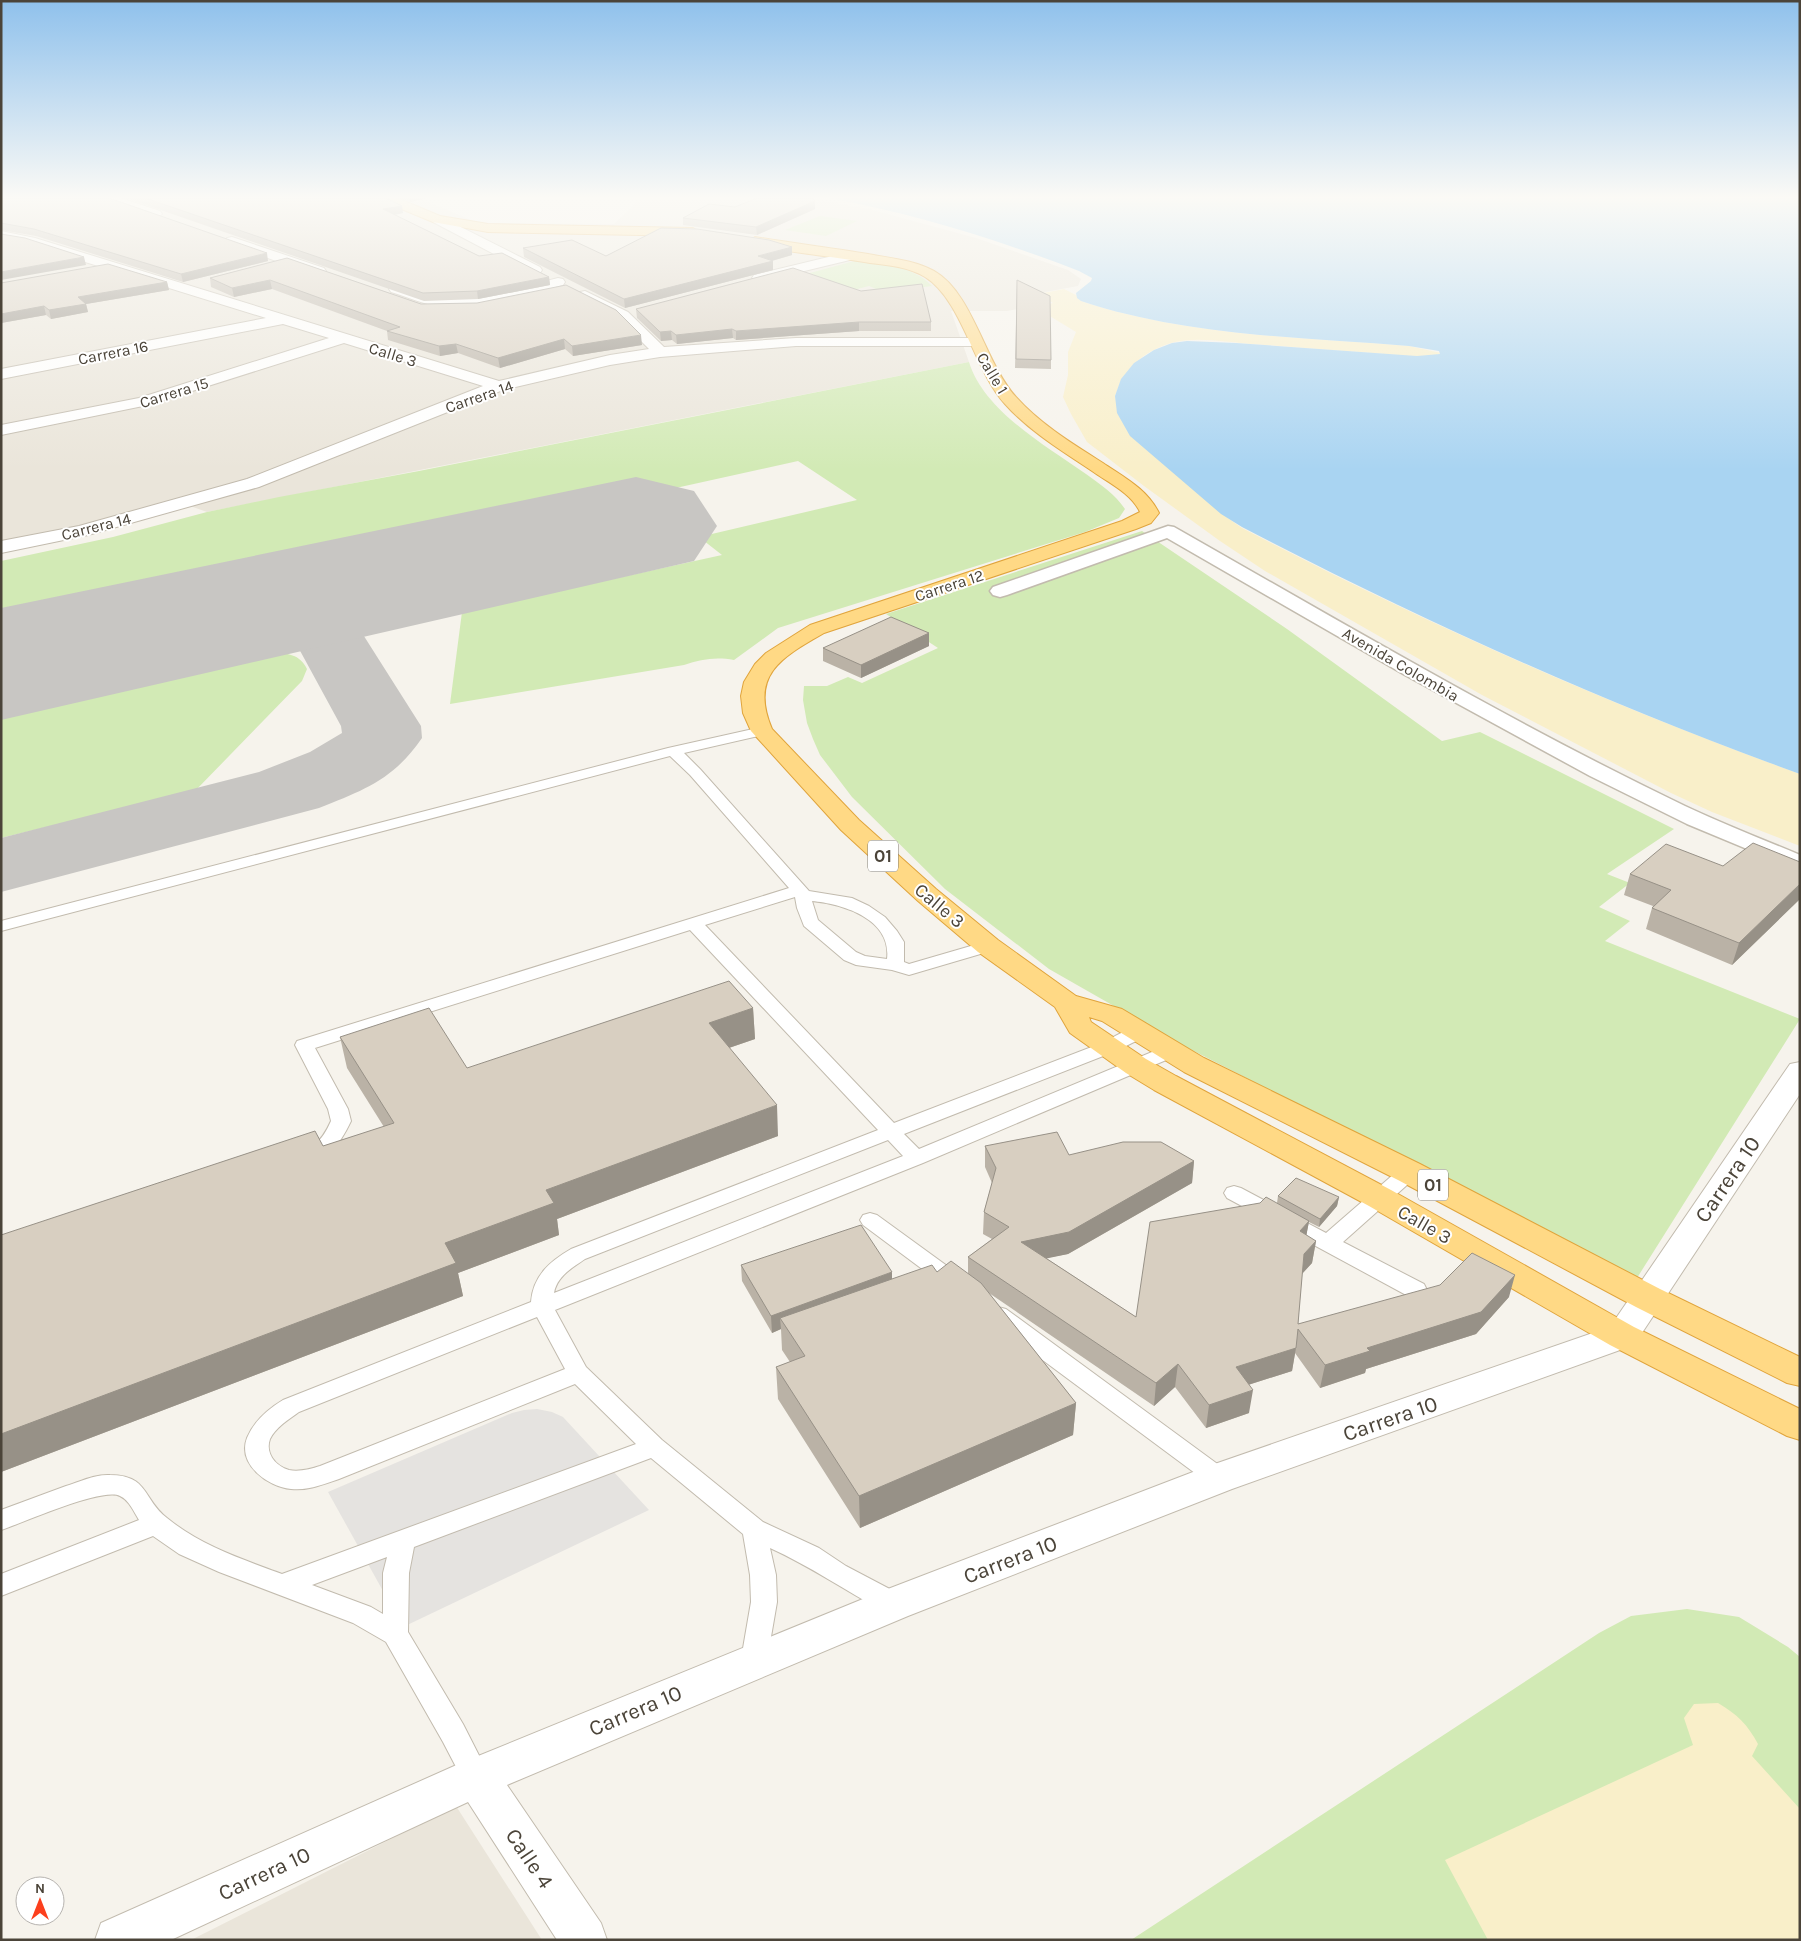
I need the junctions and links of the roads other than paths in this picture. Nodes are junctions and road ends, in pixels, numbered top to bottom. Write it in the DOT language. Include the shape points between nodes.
graph roads {
  1 [pos="184,289"];
  2 [pos="561,289"];
  3 [pos="571,289"];
  4 [pos="945,289"];
  5 [pos="387,290"];
  6 [pos="642,310"];
  7 [pos="623,315"];
  8 [pos="284,319"];
  9 [pos="342,338"];
  10 [pos="975,342"];
  11 [pos="660,352"];
  12 [pos="1,374"];
  13 [pos="498,386"];
  14 [pos="1,430"];
  15 [pos="1150,514"];
  16 [pos="1,547"];
  17 [pos="1000,591"];
  18 [pos="758,674"];
  19 [pos="762,731"];
  20 [pos="672,751"];
  21 [pos="1800,864"];
  22 [pos="802,892"];
  23 [pos="693,923"];
  24 [pos="1,926"];
  25 [pos="988,946"];
  26 [pos="895,965"];
  27 [pos="1066,1002"];
  28 [pos="1140,1032"];
  29 [pos="1109,1047"];
  30 [pos="1171,1051"];
  31 [pos="1136,1066"];
  32 [pos="1800,1071"];
  33 [pos="892,1133"];
  34 [pos="916,1158"];
  35 [pos="286,1164"];
  36 [pos="1409,1172"];
  37 [pos="1234,1192"];
  38 [pos="1380,1198"];
  39 [pos="870,1220"];
  40 [pos="1328,1243"];
  41 [pos="1416,1290"];
  42 [pos="1648,1298"];
  43 [pos="542,1306"];
  44 [pos="1622,1336"];
  45 [pos="578,1372"];
  46 [pos="1800,1373"];
  47 [pos="1800,1426"];
  48 [pos="654,1447"];
  49 [pos="1218,1478"];
  50 [pos="1,1520"];
  51 [pos="156,1524"];
  52 [pos="754,1528"];
  53 [pos="402,1540"];
  54 [pos="1,1585"];
  55 [pos="283,1585"];
  56 [pos="894,1604"];
  57 [pos="395,1634"];
  58 [pos="754,1660"];
  59 [pos="476,1777"];
  60 [pos="118,1940"];
  61 [pos="584,1940"];
  1 -- 8 [label="street, Calle 3"];
  2 -- 5 [label="street" via="491,304 422,307"];
  3 -- 7 [label="street"];
  4 -- 10 [label="highway, Calle 1 / 01"];
  6 -- 7 [label="street"];
  7 -- 11 [label="street"];
  8 -- 9 [label="street, Calle 3"];
  8 -- 12 [label="street, Carrera 16"];
  9 -- 13 [label="street, Calle 3"];
  9 -- 14 [label="street, Carrera 15" via="142,402"];
  10 -- 11 [label="street, Carrera 14" via="796,342"];
  10 -- 15 [label="highway, Calle 1 / 01" via="994,380 1009,400 1042,428 1132,491 1148,507"];
  11 -- 13 [label="street, Carrera 14"];
  13 -- 16 [label="street, Carrera 14" via="253,483 82,531"];
  15 -- 18 [label="highway, Carrera 12 / 01" via="1121,528 818,630 773,656"];
  17 -- 21 [label="street, Avenida Colombia" via="1168,531 1472,704 1574,758 1664,805"];
  18 -- 19 [label="highway, Calle 3 / 01" via="751,699"];
  19 -- 20 [label="lane"];
  19 -- 25 [label="highway, Calle 3 / 01" via="850,825"];
  20 -- 22 [label="lane" via="695,772"];
  20 -- 24 [label="lane"];
  22 -- 23 [label="lane"];
  22 -- 26 [label="lane" via="810,922 850,956"];
  22 -- 26 [label="lane" via="858,906 875,918 894,941 897,952"];
  23 -- 33 [label="lane"];
  23 -- 35 [label="lane" via="304,1045 338,1109 341,1121 326,1146 314,1155"];
  25 -- 26 [label="lane" via="916,969 902,969"];
  25 -- 27 [label="highway, Calle 3 / 01"];
  27 -- 28 [label="highway, Calle 3 / 01" via="1112,1015"];
  27 -- 29 [label="highway, Calle 3 / 01" via="1080,1027"];
  28 -- 29 [label="lane"];
  28 -- 30 [label="highway, Calle 3 / 01"];
  29 -- 31 [label="highway, Calle 3 / 01"];
  29 -- 33 [label="lane"];
  30 -- 31 [label="lane"];
  30 -- 36 [label="highway, Calle 3 / 01" via="1194,1066"];
  31 -- 34 [label="lane"];
  31 -- 38 [label="highway, Calle 3 / 01"];
  32 -- 42 [label="street, Carrera 10"];
  33 -- 34 [label="lane"];
  33 -- 43 [label="lane" via="578,1254 560,1265 550,1277 543,1290"];
  34 -- 43 [label="lane"];
  36 -- 38 [label="lane"];
  36 -- 42 [label="highway, Calle 3 / 01"];
  37 -- 40 [label="lane"];
  38 -- 40 [label="lane"];
  38 -- 44 [label="highway, Calle 3 / 01"];
  39 -- 49 [label="lane" via="939,1282 976,1299"];
  40 -- 41 [label="lane"];
  42 -- 44 [label="street, Carrera 10"];
  42 -- 46 [label="highway, Calle 3 / 01"];
  43 -- 45 [label="lane"];
  43 -- 45 [label="lane" via="291,1406 275,1416 259,1437 260,1459 270,1471 286,1478 308,1479"];
  44 -- 47 [label="highway, Calle 3 / 01"];
  44 -- 49 [label="street, Carrera 10"];
  45 -- 48 [label="lane"];
  48 -- 52 [label="lane"];
  48 -- 53 [label="lane"];
  49 -- 56 [label="street, Carrera 10"];
  50 -- 51 [label="lane" via="108,1484 124,1486 134,1493"];
  51 -- 54 [label="lane"];
  51 -- 55 [label="lane" via="188,1547 228,1566"];
  52 -- 56 [label="lane" via="810,1555"];
  52 -- 58 [label="lane" via="763,1575 764,1602"];
  53 -- 55 [label="lane"];
  53 -- 57 [label="lane" via="396,1573"];
  55 -- 57 [label="lane" via="362,1615"];
  56 -- 58 [label="street, Carrera 10"];
  57 -- 59 [label="lane"];
  58 -- 59 [label="street, Carrera 10"];
  59 -- 60 [label="street, Carrera 10"];
  59 -- 61 [label="street, Calle 4"];
}
